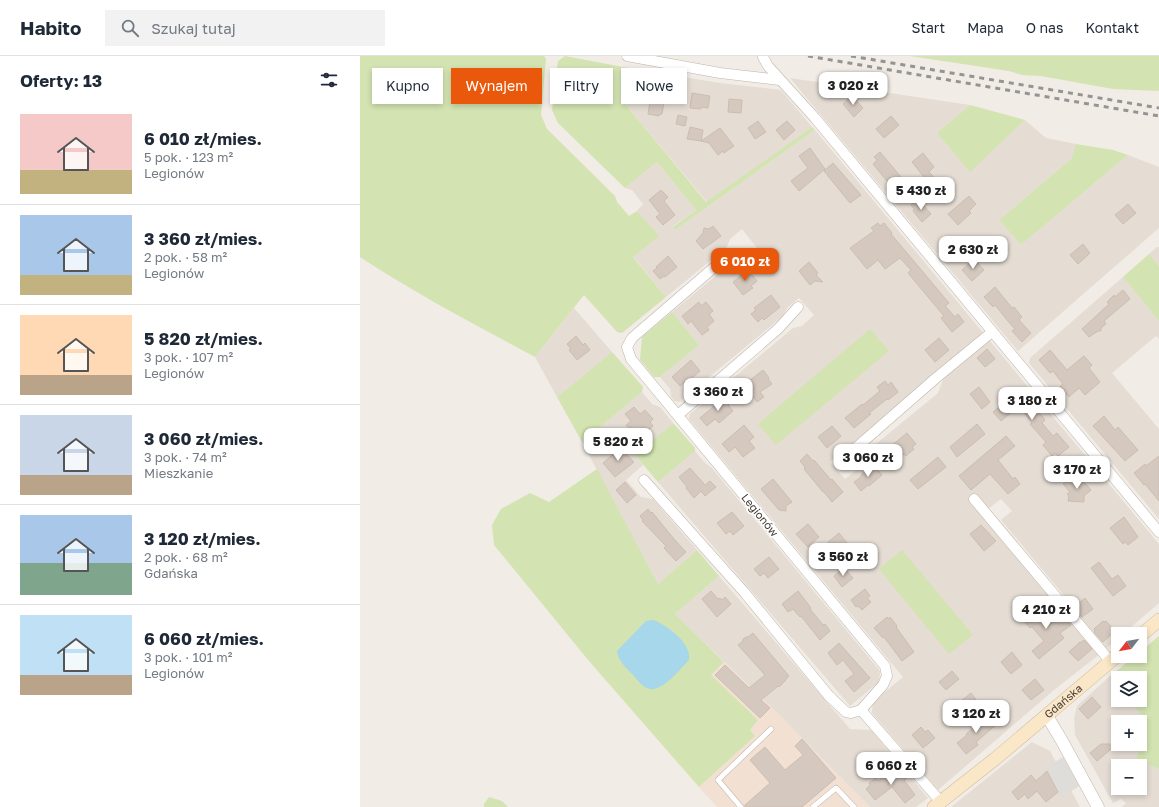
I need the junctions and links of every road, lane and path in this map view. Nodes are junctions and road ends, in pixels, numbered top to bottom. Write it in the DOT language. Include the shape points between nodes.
graph roads {
  1 [pos="627,56"];
  2 [pos="764,57"];
  3 [pos="780,80"];
  4 [pos="718,264"];
  5 [pos="798,307"];
  6 [pos="992,332"];
  7 [pos="678,415"];
  8 [pos="842,460"];
  9 [pos="644,480"];
  10 [pos="974,500"];
  11 [pos="1159,532"];
  12 [pos="1159,620"];
  13 [pos="1147,630"];
  14 [pos="1111,655"];
  15 [pos="1111,661"];
  16 [pos="861,710"];
  17 [pos="1046,716"];
  18 [pos="771,729"];
  19 [pos="937,804"];
  20 [pos="741,807"];
  21 [pos="813,807"];
  22 [pos="854,807"];
  23 [pos="1098,807"];
  1 -- 3 [label="street" via="720,73"];
  2 -- 3 [label="street"];
  3 -- 6 [label="street"];
  4 -- 7 [label="street, Legionów" via="632,338 627,347 631,359"];
  5 -- 7 [label="street" via="778,329"];
  6 -- 8 [label="street"];
  6 -- 11 [label="street"];
  7 -- 16 [label="street, Legionów" via="885,666 887,676 883,685"];
  9 -- 16 [label="street" via="744,592 829,696 846,712"];
  10 -- 14 [label="street"];
  12 -- 13 [label="main road"];
  15 -- 17 [label="main road, Gdańska"];
  16 -- 19 [label="street"];
  17 -- 19 [label="main road, Gdańska"];
  17 -- 23 [label="street"];
  18 -- 20 [label="lane" via="718,780"];
  21 -- 22 [label="lane" via="836,788"];
}
